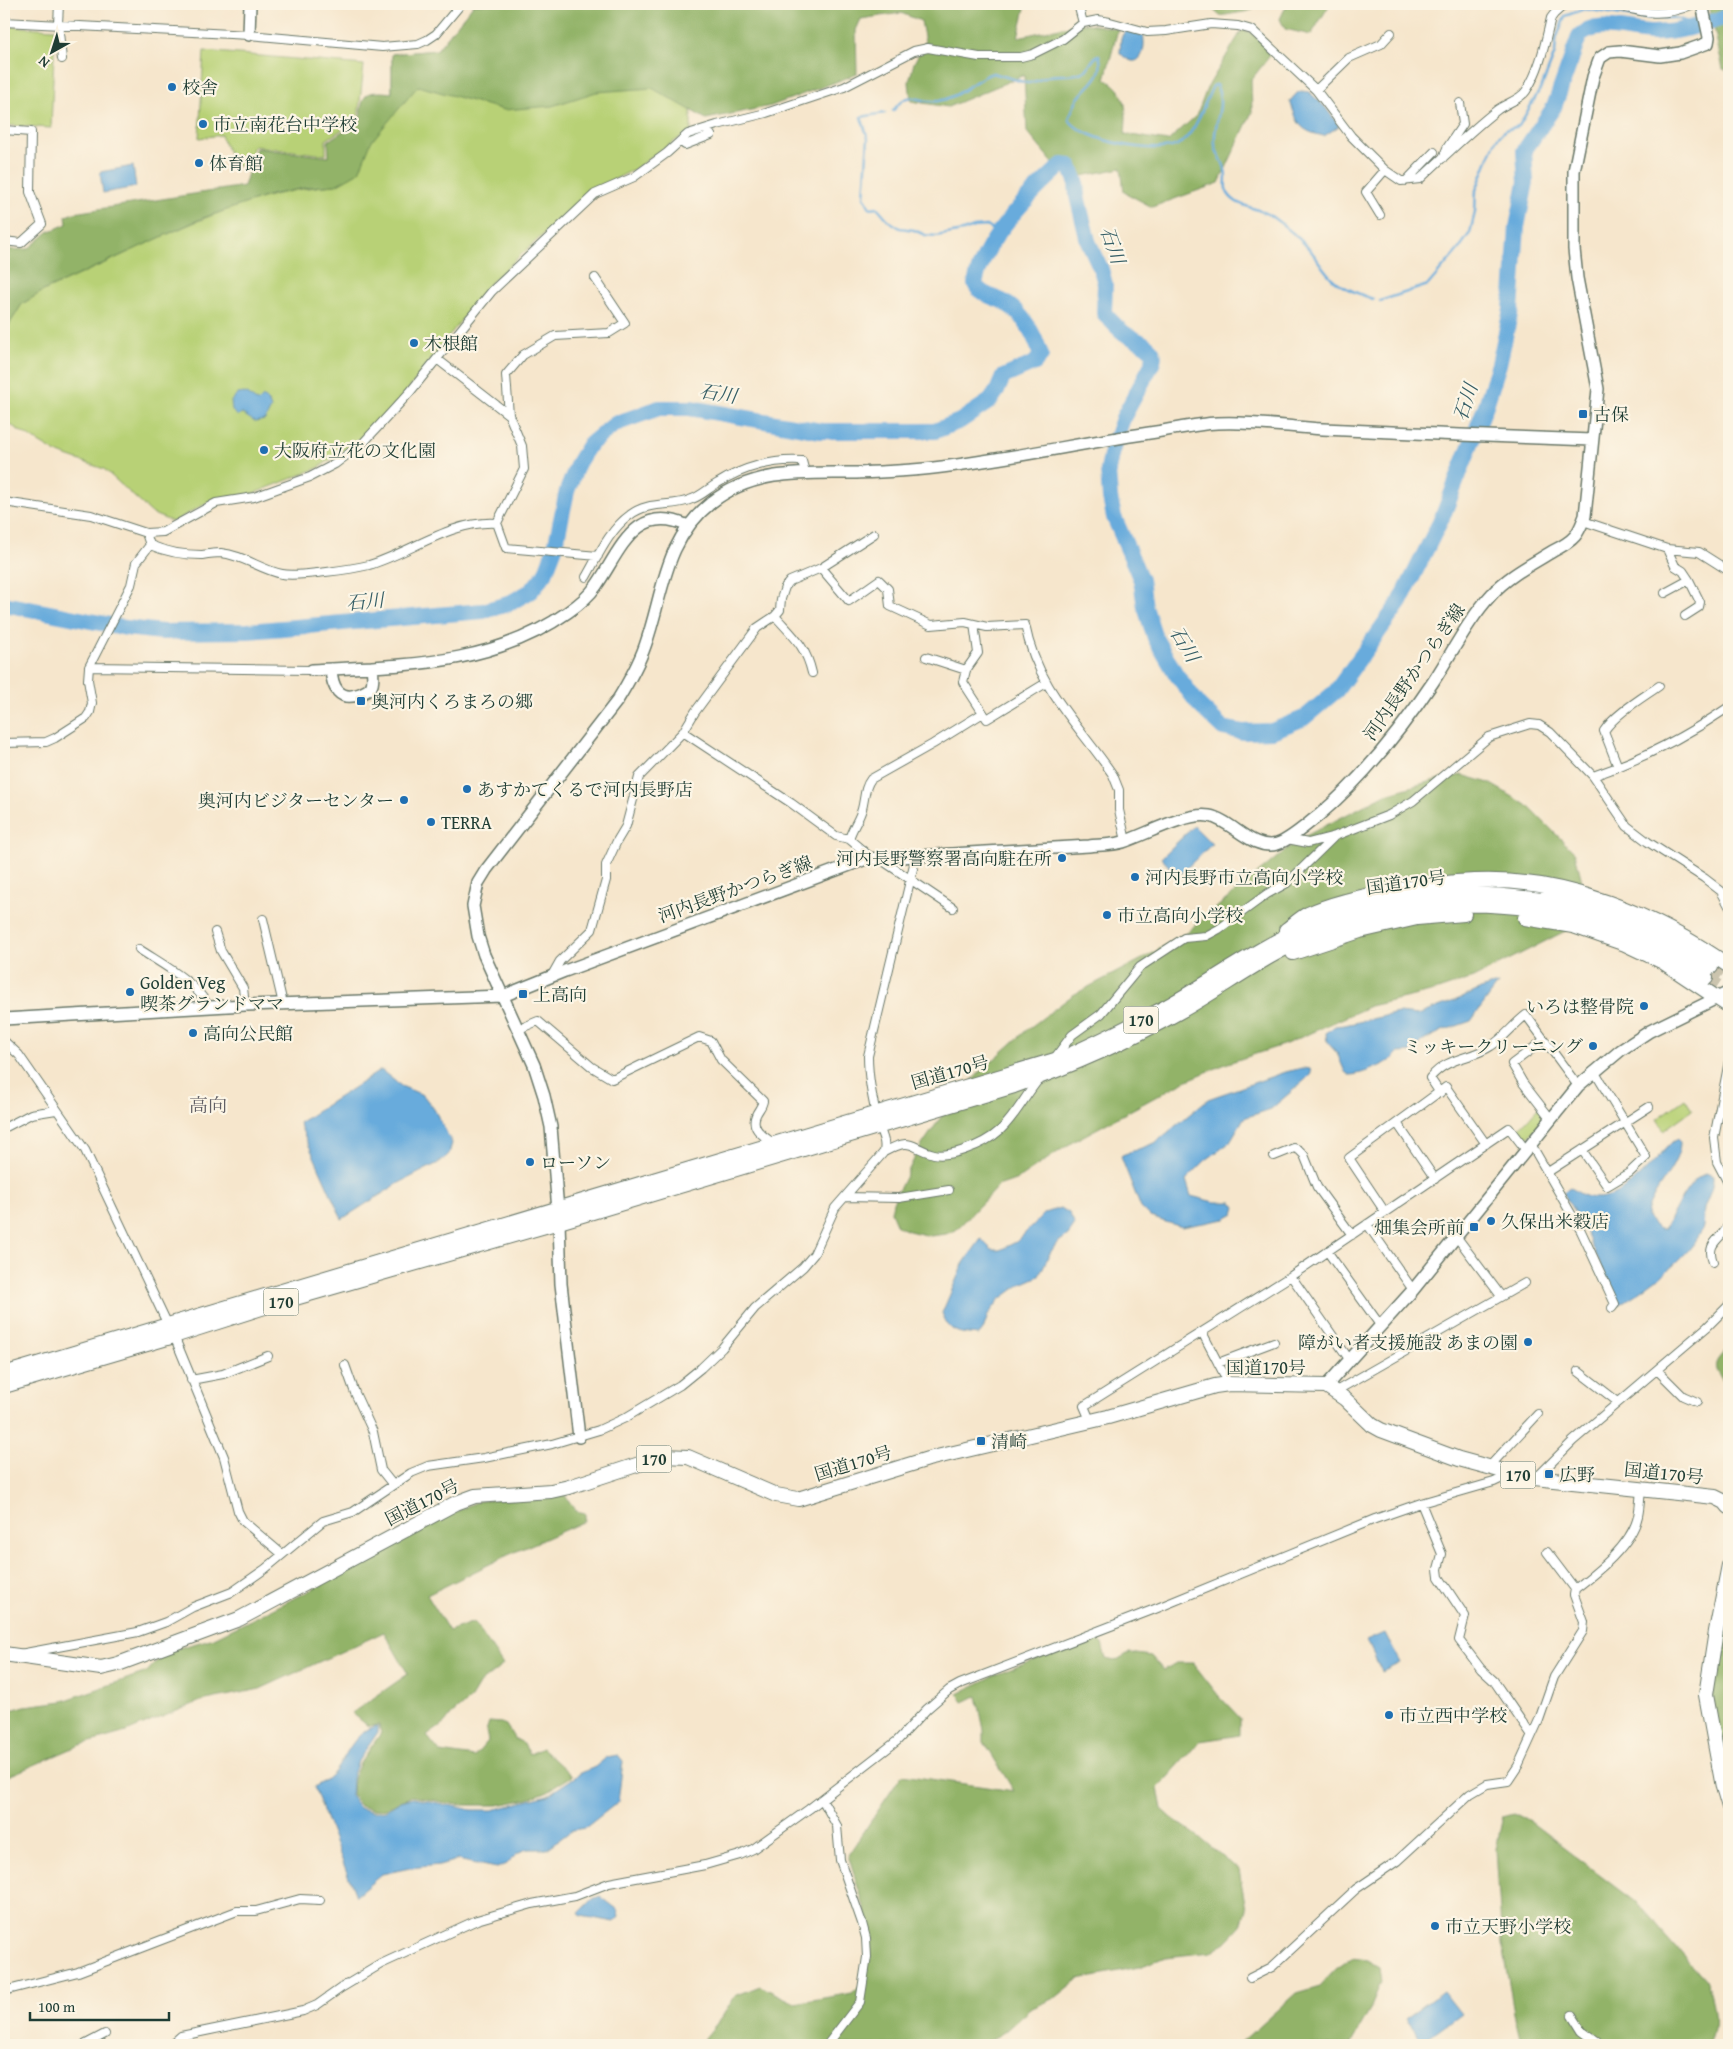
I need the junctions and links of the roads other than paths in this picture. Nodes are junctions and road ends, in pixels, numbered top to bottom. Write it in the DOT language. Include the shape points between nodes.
graph roads {
  1 [pos="59,4"];
  2 [pos="250,4"];
  3 [pos="461,4"];
  4 [pos="1078,4"];
  5 [pos="1565,4"];
  6 [pos="1609,4"];
  7 [pos="1694,4"];
  8 [pos="1702,4"];
  9 [pos="4,22"];
  10 [pos="1083,23"];
  11 [pos="58,24"];
  12 [pos="1391,33"];
  13 [pos="249,34"];
  14 [pos="62,59"];
  15 [pos="1316,90"];
  16 [pos="1460,103"];
  17 [pos="4,130"];
  18 [pos="711,135"];
  19 [pos="680,141"];
  20 [pos="1434,152"];
  21 [pos="1442,159"];
  22 [pos="1385,170"];
  23 [pos="1406,181"];
  24 [pos="1380,215"];
  25 [pos="4,241"];
  26 [pos="595,278"];
  27 [pos="437,359"];
  28 [pos="509,415"];
  29 [pos="1592,440"];
  30 [pos="804,472"];
  31 [pos="4,502"];
  32 [pos="1583,521"];
  33 [pos="497,523"];
  34 [pos="688,526"];
  35 [pos="146,533"];
  36 [pos="874,534"];
  37 [pos="150,545"];
  38 [pos="1667,549"];
  39 [pos="598,556"];
  40 [pos="821,568"];
  41 [pos="1729,572"];
  42 [pos="586,577"];
  43 [pos="1689,580"];
  44 [pos="1665,593"];
  45 [pos="775,616"];
  46 [pos="1685,616"];
  47 [pos="974,624"];
  48 [pos="926,657"];
  49 [pos="90,663"];
  50 [pos="372,667"];
  51 [pos="331,669"];
  52 [pos="312,670"];
  53 [pos="966,670"];
  54 [pos="812,673"];
  55 [pos="1046,683"];
  56 [pos="1659,686"];
  57 [pos="1729,706"];
  58 [pos="983,713"];
  59 [pos="683,732"];
  60 [pos="4,743"];
  61 [pos="1618,768"];
  62 [pos="1593,776"];
  63 [pos="1335,836"];
  64 [pos="849,839"];
  65 [pos="1285,839"];
  66 [pos="1126,841"];
  67 [pos="916,856"];
  68 [pos="876,858"];
  69 [pos="910,880"];
  70 [pos="1729,906"];
  71 [pos="953,908"];
  72 [pos="263,919"];
  73 [pos="215,932"];
  74 [pos="139,949"];
  75 [pos="1260,955"];
  76 [pos="1729,966"];
  77 [pos="1709,972"];
  78 [pos="551,977"];
  79 [pos="1723,995"];
  80 [pos="504,996"];
  81 [pos="283,1004"];
  82 [pos="245,1005"];
  83 [pos="1729,1006"];
  84 [pos="209,1007"];
  85 [pos="4,1019"];
  86 [pos="519,1030"];
  87 [pos="1544,1040"];
  88 [pos="4,1041"];
  89 [pos="1054,1060"];
  90 [pos="1729,1062"];
  91 [pos="1594,1071"];
  92 [pos="1040,1077"];
  93 [pos="1578,1086"];
  94 [pos="1440,1093"];
  95 [pos="1649,1108"];
  96 [pos="56,1110"];
  97 [pos="878,1119"];
  98 [pos="1551,1119"];
  99 [pos="1626,1121"];
  100 [pos="1397,1123"];
  101 [pos="4,1128"];
  102 [pos="774,1143"];
  103 [pos="1486,1144"];
  104 [pos="1529,1147"];
  105 [pos="1582,1150"];
  106 [pos="884,1152"];
  107 [pos="1274,1156"];
  108 [pos="1548,1172"];
  109 [pos="1435,1178"];
  110 [pos="1729,1185"];
  111 [pos="949,1190"];
  112 [pos="845,1197"];
  113 [pos="1386,1212"];
  114 [pos="558,1216"];
  115 [pos="1729,1223"];
  116 [pos="1367,1224"];
  117 [pos="1352,1235"];
  118 [pos="1456,1236"];
  119 [pos="1327,1251"];
  120 [pos="1713,1262"];
  121 [pos="1291,1276"];
  122 [pos="1526,1282"];
  123 [pos="1413,1290"];
  124 [pos="1501,1296"];
  125 [pos="1729,1305"];
  126 [pos="1612,1308"];
  127 [pos="1380,1325"];
  128 [pos="171,1330"];
  129 [pos="1202,1332"];
  130 [pos="1274,1342"];
  131 [pos="268,1356"];
  132 [pos="1349,1358"];
  133 [pos="1218,1363"];
  134 [pos="346,1365"];
  135 [pos="1657,1370"];
  136 [pos="1578,1372"];
  137 [pos="4,1374"];
  138 [pos="191,1380"];
  139 [pos="1229,1384"];
  140 [pos="4,1386"];
  141 [pos="1331,1389"];
  142 [pos="1618,1402"];
  143 [pos="1698,1402"];
  144 [pos="1538,1414"];
  145 [pos="1090,1420"];
  146 [pos="579,1437"];
  147 [pos="1489,1467"];
  148 [pos="1511,1474"];
  149 [pos="1536,1478"];
  150 [pos="393,1485"];
  151 [pos="1641,1489"];
  152 [pos="1421,1503"];
  153 [pos="1729,1507"];
  154 [pos="1547,1552"];
  155 [pos="282,1554"];
  156 [pos="1729,1565"];
  157 [pos="1575,1589"];
  158 [pos="10,1655"];
  159 [pos="1531,1735"];
  160 [pos="822,1799"];
  161 [pos="1729,1807"];
  162 [pos="320,1900"];
  163 [pos="1250,1978"];
  164 [pos="4,1991"];
  165 [pos="1572,2015"];
  166 [pos="105,2034"];
  167 [pos="84,2045"];
  168 [pos="171,2045"];
  169 [pos="827,2045"];
  170 [pos="1601,2045"];
  1 -- 11 [label="street"];
  2 -- 13 [label="street"];
  3 -- 13 [label="street" via="436,34 418,44 382,47"];
  4 -- 10 [label="street"];
  5 -- 21 [label="street" via="1551,18 1532,81 1524,93 1499,108"];
  6 -- 7 [label="street" via="1664,14"];
  8 -- 29 [label="street, 河内長野かつらぎ線" via="1708,43 1660,56 1609,52 1600,58 1592,77 1574,170 1577,278 1598,389"];
  9 -- 11 [label="street"];
  10 -- 15 [label="street" via="1098,20 1147,32 1211,24 1252,30"];
  10 -- 19 [label="street" via="1064,39 1021,57 979,57 928,48 914,51 844,87 766,113 718,124 688,134"];
  11 -- 13 [label="street"];
  11 -- 14 [label="street"];
  12 -- 15 [label="street" via="1381,44 1350,58"];
  15 -- 22 [label="street" via="1350,136"];
  16 -- 21 [label="street" via="1463,124"];
  17 -- 25 [label="street" via="31,132 30,192 42,224 21,243"];
  18 -- 19 [label="street" via="684,145"];
  19 -- 27 [label="street" via="634,177 595,194 492,291"];
  20 -- 23 [label="street"];
  21 -- 23 [label="street" via="1420,179"];
  22 -- 23 [label="street"];
  22 -- 24 [label="street" via="1366,192"];
  26 -- 28 [label="street" via="625,322 609,333 555,336 523,354 506,374"];
  27 -- 28 [label="street"];
  27 -- 35 [label="street" via="364,442 335,464 310,477 254,497 216,503 162,532"];
  28 -- 33 [label="street" via="522,446 524,469"];
  29 -- 30 [label="street" via="1216,423 923,469"];
  29 -- 32 [label="street, 河内長野かつらぎ線"];
  30 -- 34 [label="street" via="763,478 743,485 711,503"];
  30 -- 39 [label="street" via="802,461 765,463 720,482 691,500 636,510 622,523"];
  31 -- 35 [label="street" via="91,515"];
  32 -- 38 [label="street"];
  32 -- 65 [label="street, 河内長野かつらぎ線" via="1569,542 1506,581 1493,593 1433,682 1378,754 1340,797"];
  33 -- 37 [label="street" via="480,522 452,530 369,565 296,574 282,574 221,553 180,553"];
  33 -- 39 [label="street" via="506,548"];
  34 -- 50 [label="street" via="664,519 640,526 627,536 586,597 552,623 519,639 460,659"];
  34 -- 80 [label="street" via="680,536 668,565 646,645 636,668 609,712 478,883 474,919 484,954"];
  35 -- 37 [label="street"];
  36 -- 40 [label="street"];
  37 -- 49 [label="street" via="136,563 131,585"];
  38 -- 41 [label="street" via="1698,552"];
  38 -- 43 [label="street" via="1675,566"];
  39 -- 42 [label="street"];
  40 -- 45 [label="street" via="790,581"];
  40 -- 47 [label="street" via="849,600 879,580 888,589 890,606 931,625"];
  43 -- 44 [label="street"];
  43 -- 46 [label="street" via="1700,602 1699,607"];
  45 -- 54 [label="street" via="808,656"];
  45 -- 59 [label="street" via="757,628"];
  47 -- 53 [label="street" via="978,653"];
  47 -- 55 [label="street" via="987,627 1025,625 1029,646"];
  48 -- 53 [label="street"];
  49 -- 52 [label="street"];
  49 -- 60 [label="street" via="88,680 92,703 86,718 46,742"];
  50 -- 51 [label="street"];
  50 -- 51 [label="street" via="371,687 352,697 334,687"];
  51 -- 52 [label="street"];
  53 -- 58 [label="street" via="963,682"];
  55 -- 58 [label="street" via="987,719"];
  55 -- 66 [label="street" via="1062,709 1114,775"];
  56 -- 61 [label="street" via="1604,731"];
  57 -- 61 [label="street" via="1674,742"];
  58 -- 64 [label="street" via="871,779 866,785 862,810"];
  59 -- 64 [label="street" via="836,836"];
  59 -- 78 [label="street" via="639,777 626,826 606,865 606,880 592,930 560,961"];
  61 -- 62 [label="street"];
  62 -- 63 [label="street" via="1550,732 1539,725 1518,726 1489,737 1435,784 1389,816"];
  62 -- 70 [label="street" via="1627,826 1710,882 1721,891"];
  63 -- 65 [label="street" via="1308,843"];
  63 -- 89 [label="street" via="1287,883 1266,894 1220,928 1206,936 1184,938 1140,967 1101,1014 1072,1035"];
  64 -- 68 [label="street"];
  65 -- 66 [label="street, 河内長野かつらぎ線" via="1278,844 1256,842 1218,819 1196,816"];
  66 -- 67 [label="street, 河内長野かつらぎ線"];
  67 -- 68 [label="street, 河内長野かつらぎ線"];
  67 -- 69 [label="street"];
  68 -- 69 [label="street"];
  68 -- 78 [label="street, 河内長野かつらぎ線"];
  69 -- 71 [label="street"];
  69 -- 97 [label="street" via="868,1056 868,1074"];
  72 -- 81 [label="street"];
  73 -- 82 [label="street" via="221,951 243,988"];
  74 -- 84 [label="street" via="203,995"];
  75 -- 76 [label="highway" via="1306,915 1355,898 1475,881 1553,888 1609,903 1691,941"];
  75 -- 77 [label="highway, 国道170号 / 170" via="1361,918 1417,908 1473,904 1577,916 1628,934"];
  75 -- 79 [label="highway" via="1300,952 1360,931 1417,918 1472,913 1514,916 1573,926 1625,944"];
  75 -- 89 [label="highway, 国道170号 / 170" via="1112,1036"];
  75 -- 92 [label="highway, 国道170号 / 170" via="1180,1012 1117,1045"];
  78 -- 80 [label="street, 河内長野かつらぎ線"];
  79 -- 83 [label="highway"];
  79 -- 91 [label="street" via="1650,1030"];
  80 -- 81 [label="street, 河内長野かつらぎ線"];
  80 -- 86 [label="street"];
  81 -- 82 [label="street, 河内長野かつらぎ線"];
  82 -- 84 [label="street, 河内長野かつらぎ線"];
  84 -- 85 [label="street, 河内長野かつらぎ線"];
  86 -- 102 [label="street" via="538,1021 592,1067 612,1079 700,1037 711,1041 721,1060 763,1101 754,1124 757,1131"];
  86 -- 114 [label="street" via="542,1088 551,1128"];
  87 -- 93 [label="street"];
  87 -- 94 [label="street" via="1526,1015 1490,1047 1438,1068 1430,1078"];
  87 -- 98 [label="street" via="1512,1064"];
  88 -- 96 [label="street" via="18,1055"];
  89 -- 97 [label="highway, 国道170号 / 170"];
  90 -- 110 [label="street" via="1714,1138 1717,1162"];
  91 -- 93 [label="street"];
  91 -- 99 [label="street"];
  92 -- 97 [label="highway, 国道170号 / 170"];
  92 -- 106 [label="street" via="1012,1119 989,1140 942,1154 934,1154 913,1144"];
  93 -- 98 [label="street"];
  94 -- 100 [label="street"];
  94 -- 103 [label="street" via="1446,1088"];
  95 -- 99 [label="street"];
  96 -- 101 [label="street" via="31,1114"];
  96 -- 128 [label="street" via="85,1150"];
  97 -- 102 [label="highway, 国道170号 / 170"];
  97 -- 106 [label="street" via="886,1143"];
  97 -- 114 [label="highway, 国道170号 / 170"];
  98 -- 104 [label="street"];
  99 -- 105 [label="street"];
  99 -- 105 [label="street" via="1646,1157 1629,1174 1607,1186"];
  100 -- 109 [label="street"];
  100 -- 113 [label="street" via="1349,1158"];
  102 -- 114 [label="highway, 国道170号 / 170"];
  103 -- 104 [label="street" via="1508,1128"];
  103 -- 109 [label="street"];
  104 -- 108 [label="street"];
  104 -- 118 [label="street"];
  105 -- 108 [label="street"];
  106 -- 112 [label="street"];
  107 -- 117 [label="street" via="1294,1148 1304,1155 1317,1187"];
  108 -- 126 [label="street" via="1600,1269 1615,1304"];
  109 -- 113 [label="street"];
  111 -- 112 [label="street" via="899,1198"];
  112 -- 146 [label="street" via="835,1208 814,1254 755,1308 701,1368 680,1385 625,1418"];
  113 -- 116 [label="street"];
  114 -- 128 [label="highway, 国道170号 / 170" via="272,1304"];
  114 -- 146 [label="street" via="561,1284"];
  115 -- 120 [label="street" via="1710,1248"];
  116 -- 117 [label="street"];
  116 -- 123 [label="street"];
  117 -- 119 [label="street"];
  118 -- 123 [label="street"];
  118 -- 124 [label="street"];
  119 -- 121 [label="street"];
  119 -- 127 [label="street"];
  121 -- 129 [label="street"];
  121 -- 132 [label="street"];
  122 -- 124 [label="street"];
  123 -- 127 [label="street"];
  124 -- 141 [label="street"];
  125 -- 135 [label="street"];
  127 -- 132 [label="street"];
  128 -- 137 [label="highway, 国道170号 / 170"];
  128 -- 138 [label="street"];
  128 -- 140 [label="highway, 国道170号 / 170"];
  129 -- 133 [label="street"];
  129 -- 145 [label="street" via="1084,1406"];
  130 -- 133 [label="street"];
  131 -- 138 [label="street" via="223,1374"];
  132 -- 141 [label="street"];
  133 -- 139 [label="street"];
  134 -- 150 [label="street" via="372,1432 381,1470"];
  135 -- 142 [label="street"];
  135 -- 143 [label="street" via="1683,1396"];
  136 -- 142 [label="street"];
  138 -- 155 [label="street" via="224,1457 242,1521"];
  139 -- 141 [label="highway, 国道170号 / 170"];
  139 -- 145 [label="highway, 国道170号 / 170"];
  141 -- 147 [label="highway, 国道170号 / 170" via="1381,1430 1452,1457"];
  142 -- 149 [label="street"];
  144 -- 147 [label="street"];
  145 -- 158 [label="highway, 国道170号 / 170" via="928,1460 798,1499 776,1495 688,1458 664,1456 551,1491 475,1496 456,1503 239,1619 161,1648 101,1668"];
  146 -- 150 [label="street" via="494,1456 428,1466"];
  147 -- 148 [label="highway, 国道170号 / 170"];
  148 -- 149 [label="highway, 国道170号 / 170"];
  148 -- 152 [label="street"];
  149 -- 151 [label="highway, 国道170号 / 170"];
  150 -- 155 [label="street" via="353,1512 323,1521"];
  151 -- 153 [label="highway, 国道170号 / 170" via="1715,1497"];
  151 -- 157 [label="street" via="1633,1530 1617,1552"];
  152 -- 159 [label="street" via="1442,1554 1439,1577 1464,1616 1459,1640 1494,1681"];
  152 -- 160 [label="street" via="960,1684 927,1709 897,1741"];
  154 -- 157 [label="street"];
  155 -- 158 [label="street" via="232,1592 166,1622 138,1632"];
  156 -- 161 [label="highway" via="1706,1695"];
  157 -- 159 [label="street" via="1584,1622 1583,1631 1554,1677"];
  159 -- 163 [label="street" via="1508,1781 1487,1784 1470,1794 1397,1861 1356,1889 1272,1967"];
  160 -- 168 [label="street" via="753,1850 740,1855 609,1883 575,1896 477,1920 381,1964 303,2011 181,2036"];
  160 -- 169 [label="street" via="837,1826 840,1860 862,1923 867,1957 860,2002"];
  162 -- 164 [label="street" via="300,1899 256,1911 237,1911 78,1972"];
  165 -- 170 [label="street" via="1582,2031"];
  166 -- 167 [label="street"];
}
